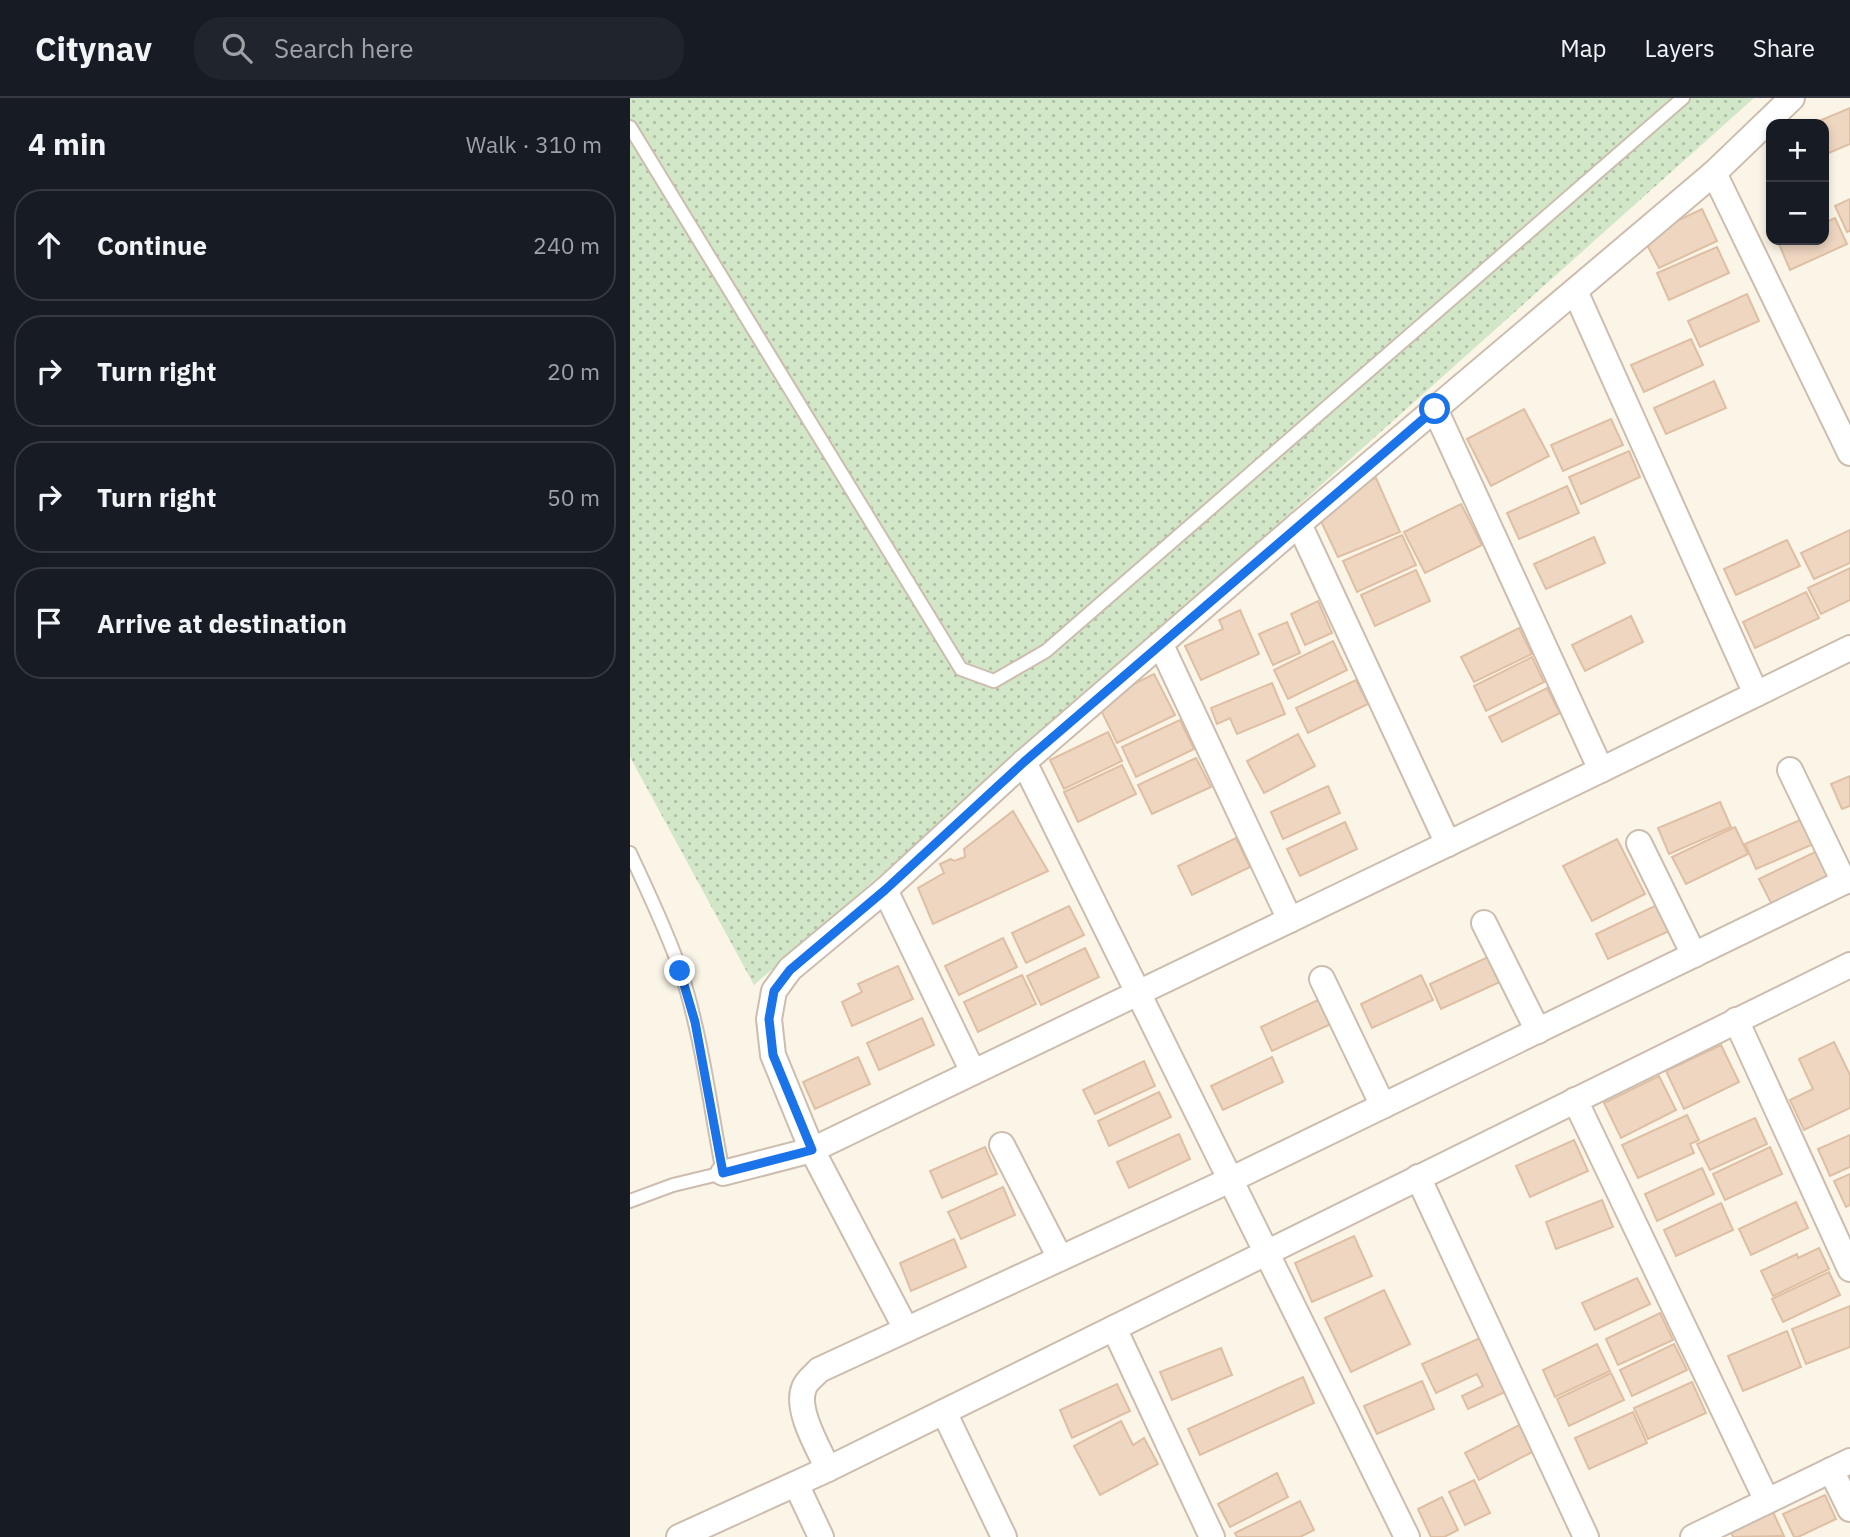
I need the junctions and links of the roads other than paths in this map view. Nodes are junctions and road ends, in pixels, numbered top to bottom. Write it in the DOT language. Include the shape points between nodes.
graph roads {
  1 [pos="1683,98"];
  2 [pos="1792,98"];
  3 [pos="630,127"];
  4 [pos="1714,173"];
  5 [pos="1575,291"];
  6 [pos="1435,409"];
  7 [pos="1850,453"];
  8 [pos="1299,524"];
  9 [pos="1161,645"];
  10 [pos="1850,648"];
  11 [pos="1756,694"];
  12 [pos="1024,762"];
  13 [pos="1601,770"];
  14 [pos="1790,770"];
  15 [pos="1639,843"];
  16 [pos="1448,844"];
  17 [pos="630,853"];
  18 [pos="1847,881"];
  19 [pos="885,890"];
  20 [pos="1290,920"];
  21 [pos="1484,923"];
  22 [pos="1694,955"];
  23 [pos="1850,965"];
  24 [pos="1322,979"];
  25 [pos="1138,992"];
  26 [pos="1736,1020"];
  27 [pos="1538,1031"];
  28 [pos="973,1072"];
  29 [pos="1575,1100"];
  30 [pos="1383,1106"];
  31 [pos="1002,1145"];
  32 [pos="812,1150"];
  33 [pos="723,1173"];
  34 [pos="1418,1177"];
  35 [pos="1230,1180"];
  36 [pos="630,1201"];
  37 [pos="1267,1252"];
  38 [pos="1060,1258"];
  39 [pos="1850,1269"];
  40 [pos="1114,1328"];
  41 [pos="906,1329"];
  42 [pos="944,1412"];
  43 [pos="1840,1465"];
  44 [pos="828,1469"];
  45 [pos="796,1484"];
  46 [pos="1767,1501"];
  47 [pos="1850,1509"];
  48 [pos="1701,1535"];
  49 [pos="679,1537"];
  50 [pos="821,1537"];
  51 [pos="1004,1537"];
  52 [pos="1212,1537"];
  53 [pos="1407,1537"];
  54 [pos="1586,1537"];
  1 -- 3 [label="lane" via="1046,651 994,681 961,669"];
  2 -- 4 [label="street"];
  4 -- 5 [label="street"];
  4 -- 7 [label="street"];
  5 -- 6 [label="street"];
  5 -- 11 [label="street"];
  6 -- 8 [label="street"];
  6 -- 13 [label="street"];
  8 -- 9 [label="street"];
  8 -- 16 [label="street"];
  9 -- 12 [label="street"];
  9 -- 20 [label="street"];
  10 -- 11 [label="street"];
  11 -- 13 [label="street"];
  12 -- 19 [label="street"];
  12 -- 25 [label="street"];
  13 -- 16 [label="street"];
  14 -- 18 [label="street"];
  15 -- 22 [label="street"];
  16 -- 20 [label="street"];
  17 -- 33 [label="lane" via="680,971"];
  18 -- 22 [label="street"];
  19 -- 28 [label="street"];
  19 -- 32 [label="street" via="790,970 774,991 769,1019 773,1055"];
  20 -- 25 [label="street"];
  21 -- 27 [label="street"];
  22 -- 27 [label="street"];
  23 -- 26 [label="street"];
  24 -- 30 [label="street"];
  25 -- 28 [label="street"];
  25 -- 35 [label="street"];
  26 -- 29 [label="street"];
  26 -- 39 [label="street"];
  27 -- 30 [label="street"];
  28 -- 32 [label="street"];
  29 -- 34 [label="street"];
  29 -- 46 [label="street"];
  30 -- 35 [label="street"];
  31 -- 38 [label="street"];
  32 -- 33 [label="street"];
  32 -- 41 [label="street"];
  33 -- 36 [label="lane"];
  34 -- 37 [label="street"];
  34 -- 54 [label="street"];
  35 -- 37 [label="street"];
  35 -- 38 [label="street"];
  37 -- 40 [label="street"];
  37 -- 53 [label="street"];
  38 -- 41 [label="street"];
  40 -- 42 [label="street"];
  40 -- 52 [label="street"];
  41 -- 44 [label="street" via="819,1370 804,1386 805,1417"];
  42 -- 44 [label="street"];
  42 -- 51 [label="street"];
  43 -- 46 [label="street"];
  43 -- 47 [label="street"];
  44 -- 45 [label="street"];
  45 -- 49 [label="street"];
  45 -- 50 [label="street"];
  46 -- 48 [label="street"];
}
